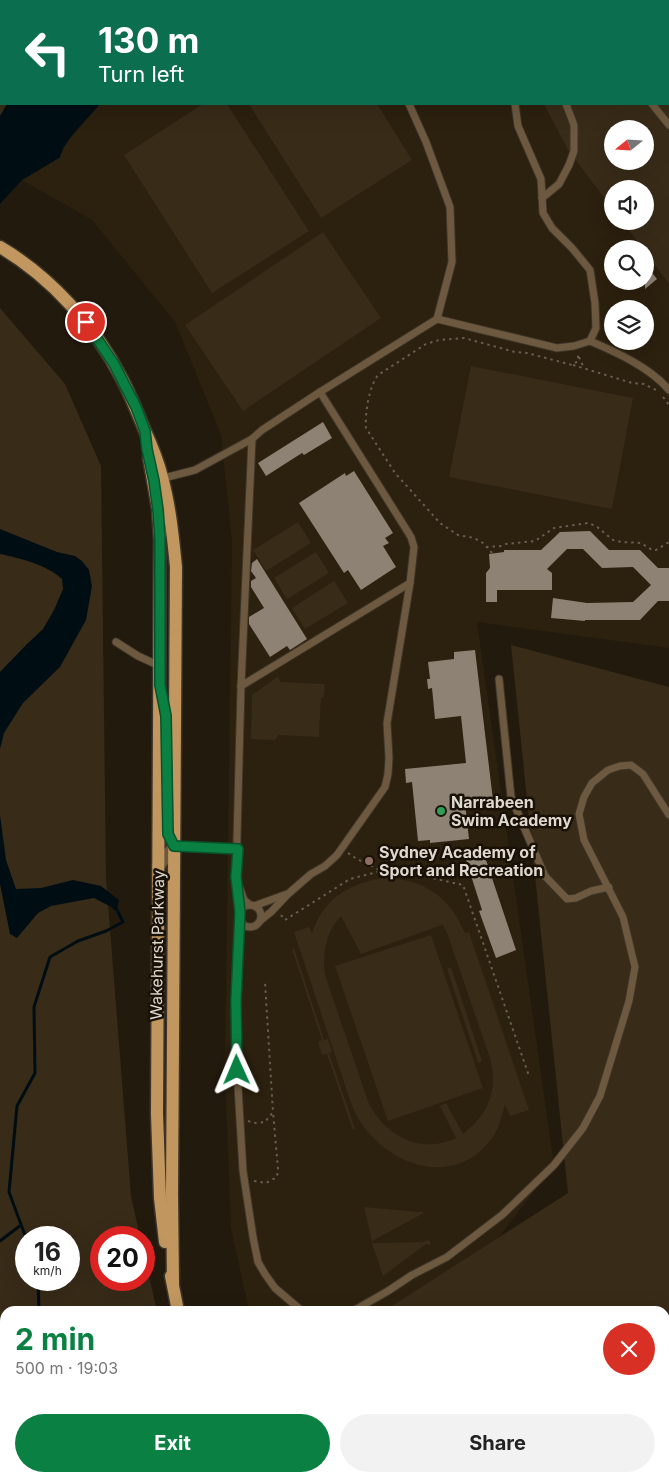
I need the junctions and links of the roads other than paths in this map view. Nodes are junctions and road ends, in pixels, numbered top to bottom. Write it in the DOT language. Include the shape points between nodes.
graph roads {
  1 [pos="409,105"];
  2 [pos="515,105"];
  3 [pos="566,105"];
  4 [pos="653,105"];
  5 [pos="669,125"];
  6 [pos="542,198"];
  7 [pos="2,248"];
  8 [pos="438,319"];
  9 [pos="590,341"];
  10 [pos="669,390"];
  11 [pos="320,392"];
  12 [pos="252,439"];
  13 [pos="158,480"];
  14 [pos="410,584"];
  15 [pos="116,642"];
  16 [pos="160,666"];
  17 [pos="498,679"];
  18 [pos="160,685"];
  19 [pos="241,686"];
  20 [pos="669,815"];
  21 [pos="174,846"];
  22 [pos="238,849"];
  23 [pos="158,866"];
  24 [pos="236,877"];
  25 [pos="609,887"];
  26 [pos="288,894"];
  27 [pos="252,905"];
  28 [pos="240,912"];
  29 [pos="261,920"];
  30 [pos="239,921"];
  31 [pos="173,1284"];
  32 [pos="177,1306"];
  33 [pos="296,1306"];
  34 [pos="362,1306"];
  1 -- 8 [label="lane" via="450,207 452,262"];
  2 -- 6 [label="lane" via="518,126 541,178"];
  3 -- 6 [label="lane" via="574,125 574,150 559,184"];
  4 -- 5 [label="lane"];
  6 -- 9 [label="lane" via="543,213 552,228 590,270 596,328"];
  7 -- 13 [label="main road, Wakehurst Parkway" via="39,275 86,322 122,377 136,407 155,452"];
  8 -- 9 [label="lane" via="557,348"];
  8 -- 11 [label="lane"];
  9 -- 10 [label="lane" via="616,352 661,380"];
  11 -- 12 [label="lane"];
  11 -- 14 [label="lane" via="411,537 414,547"];
  12 -- 13 [label="lane" via="195,470"];
  12 -- 19 [label="lane"];
  13 -- 16 [label="main road, Wakehurst Parkway"];
  13 -- 21 [label="main road, Wakehurst Parkway" via="172,526 176,567"];
  14 -- 19 [label="lane"];
  14 -- 26 [label="lane" via="387,723 389,758 385,786 337,855"];
  15 -- 16 [label="lane"];
  16 -- 18 [label="main road, Wakehurst Parkway"];
  17 -- 25 [label="lane" via="511,797 545,876 567,898"];
  18 -- 21 [label="street" via="166,716 168,834"];
  18 -- 23 [label="main road, Wakehurst Parkway"];
  19 -- 22 [label="lane"];
  20 -- 25 [label="lane" via="643,774 631,765 608,770 592,783 579,814 584,840"];
  21 -- 22 [label="lane"];
  21 -- 23 [label="street"];
  21 -- 31 [label="main road, Wakehurst Parkway"];
  22 -- 24 [label="lane"];
  23 -- 31 [label="main road, Wakehurst Parkway" via="160,1198"];
  24 -- 27 [label="lane" via="244,900"];
  24 -- 28 [label="lane"];
  25 -- 34 [label="lane" via="623,916 635,966 600,1096 583,1128 554,1165 502,1215 446,1257"];
  26 -- 27 [label="lane"];
  26 -- 29 [label="lane"];
  27 -- 28 [label="lane"];
  27 -- 29 [label="lane" via="259,910"];
  28 -- 30 [label="lane"];
  29 -- 30 [label="lane" via="251,928"];
  30 -- 33 [label="lane" via="237,1070 243,1170 253,1238 258,1262 275,1288"];
  31 -- 32 [label="main road, Wakehurst Parkway"];
}
